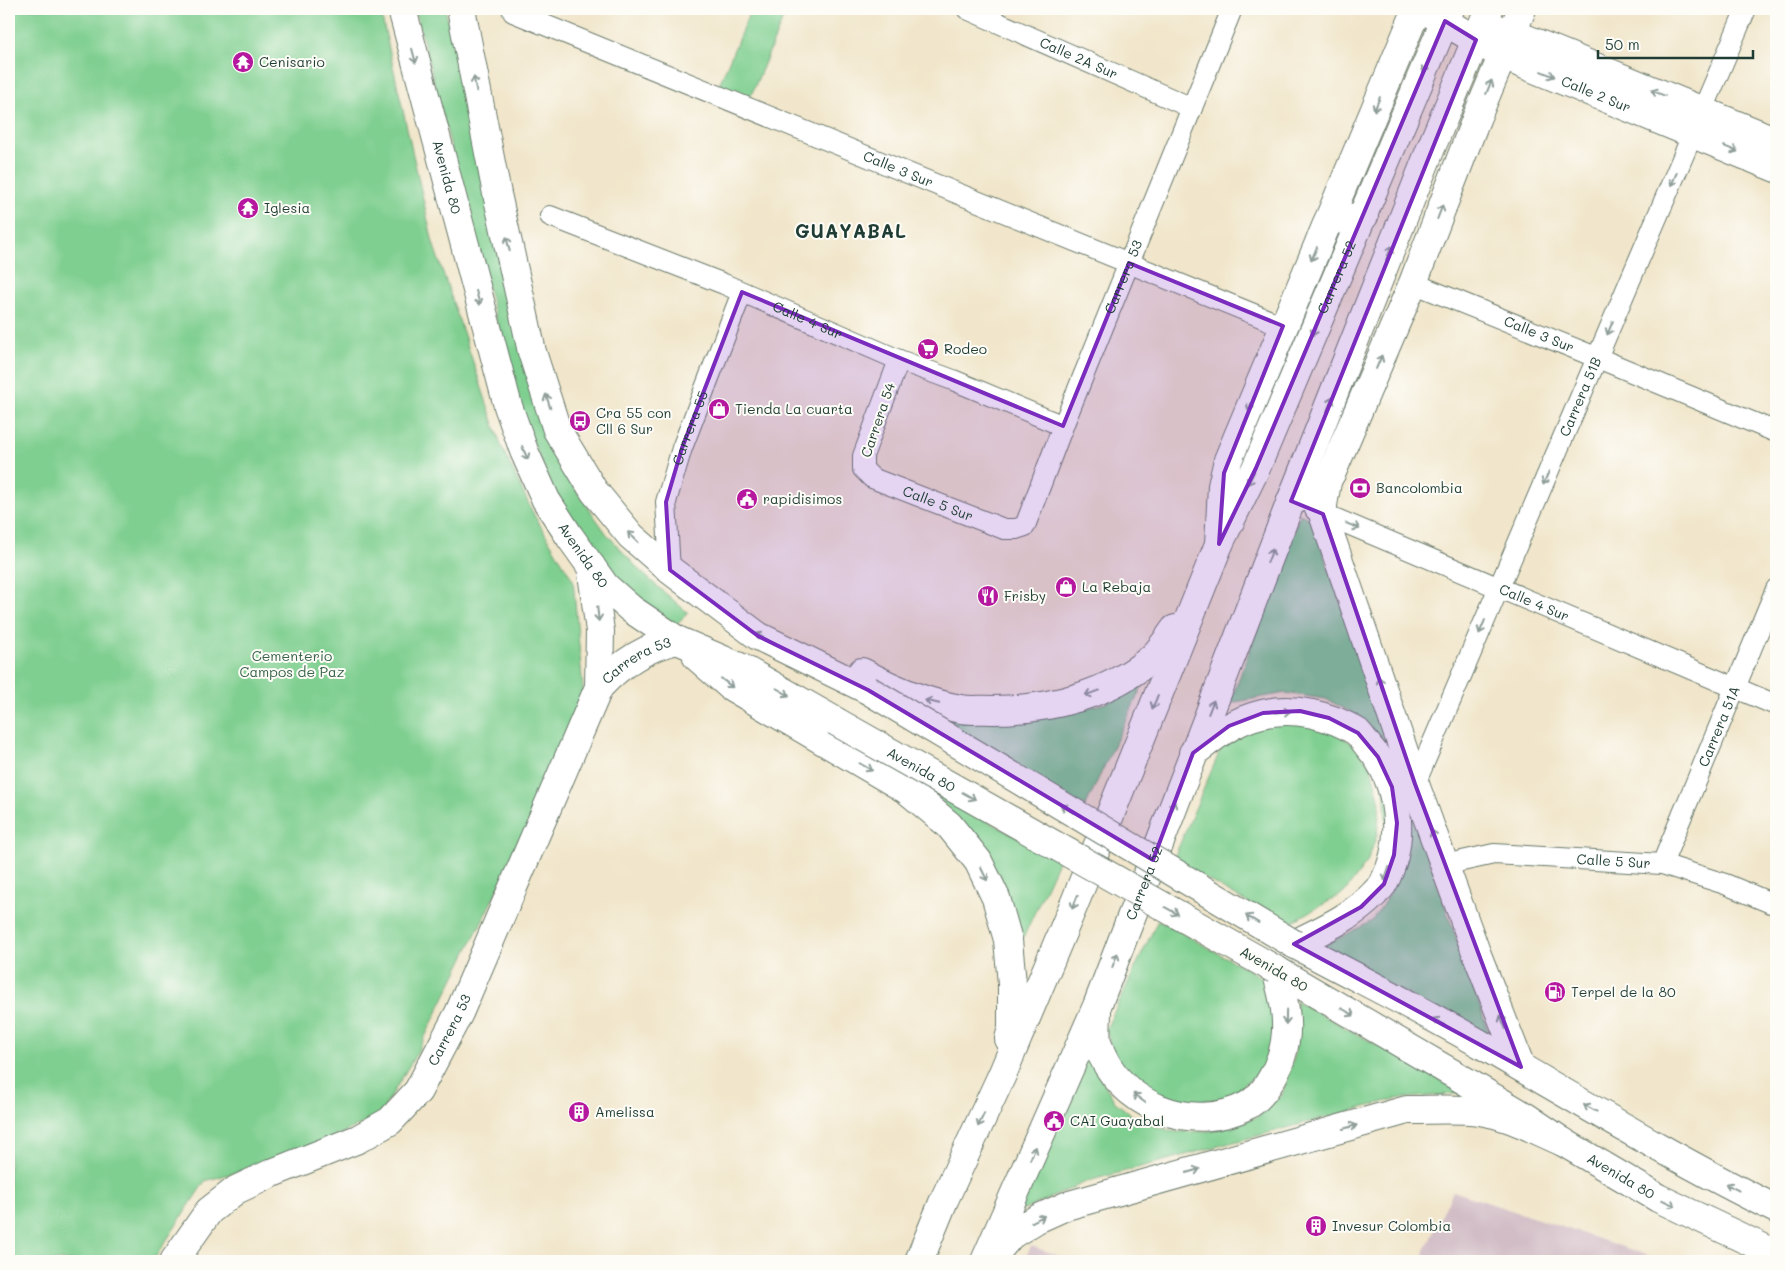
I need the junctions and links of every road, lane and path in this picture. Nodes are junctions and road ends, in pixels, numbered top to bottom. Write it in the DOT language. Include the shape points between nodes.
graph roads {
  1 [pos="402,9"];
  2 [pos="460,9"];
  3 [pos="967,9"];
  4 [pos="1232,9"];
  5 [pos="1417,9"];
  6 [pos="1746,9"];
  7 [pos="513,12"];
  8 [pos="1439,12"];
  9 [pos="1483,24"];
  10 [pos="1512,32"];
  11 [pos="1192,108"];
  12 [pos="1698,123"];
  13 [pos="1776,141"];
  14 [pos="1776,168"];
  15 [pos="550,216"];
  16 [pos="1364,216"];
  17 [pos="1328,221"];
  18 [pos="1129,263"];
  19 [pos="1413,283"];
  20 [pos="742,292"];
  21 [pos="1283,326"];
  22 [pos="1598,358"];
  23 [pos="898,360"];
  24 [pos="1063,426"];
  25 [pos="1776,432"];
  26 [pos="872,478"];
  27 [pos="1327,482"];
  28 [pos="1292,501"];
  29 [pos="1323,514"];
  30 [pos="1004,530"];
  31 [pos="1219,544"];
  32 [pos="591,566"];
  33 [pos="670,570"];
  34 [pos="1499,589"];
  35 [pos="1776,589"];
  36 [pos="695,590"];
  37 [pos="1193,606"];
  38 [pos="677,640"];
  39 [pos="1735,686"];
  40 [pos="599,687"];
  41 [pos="1776,705"];
  42 [pos="1193,753"];
  43 [pos="1415,784"];
  44 [pos="1662,864"];
  45 [pos="1444,865"];
  46 [pos="1776,905"];
  47 [pos="1294,944"];
  48 [pos="1276,970"];
  49 [pos="1097,1006"];
  50 [pos="1521,1068"];
  51 [pos="1002,1075"];
  52 [pos="1563,1142"];
  53 [pos="1776,1208"];
  54 [pos="1776,1254"];
  55 [pos="174,1261"];
  56 [pos="919,1261"];
  57 [pos="984,1261"];
  58 [pos="989,1261"];
  1 -- 32 [label="main road, Avenida 80, one-way" via="508,406 546,500"];
  33 -- 2 [label="main road, one-way" via="630,536 594,491 557,430 528,334"];
  3 -- 11 [label="street, Calle 2A Sur"];
  4 -- 11 [label="street, Carrera 53"];
  5 -- 17 [label="main road, Carrera 52, one-way"];
  6 -- 12 [label="street, Carrera 51B"];
  7 -- 18 [label="street, Calle 3 Sur"];
  8 -- 9 [label="main road, Calle 2 Sur"];
  8 -- 16 [label="main road, Carrera 52, one-way"];
  9 -- 10 [label="main road, Calle 2 Sur"];
  28 -- 9 [label="main road, Carrera 52, one-way"];
  10 -- 12 [label="main road, Calle 2 Sur"];
  19 -- 10 [label="main road, one-way"];
  11 -- 18 [label="street, Carrera 53"];
  12 -- 13 [label="main road, Calle 2 Sur"];
  12 -- 14 [label="main road, Calle 2 Sur, one-way"];
  12 -- 22 [label="street, Carrera 51B, one-way"];
  15 -- 20 [label="street, Calle 4 Sur"];
  16 -- 17 [label="main road"];
  16 -- 31 [label="main road, Carrera 52, one-way" via="1256,468"];
  17 -- 21 [label="main road, Carrera 52, one-way"];
  18 -- 21 [label="street, Calle 3 Sur"];
  18 -- 24 [label="street, Carrera 53"];
  19 -- 22 [label="street, Calle 3 Sur"];
  27 -- 19 [label="main road, one-way"];
  20 -- 23 [label="street, Calle 4 Sur"];
  20 -- 33 [label="street, Carrera 55" via="682,448 666,502"];
  21 -- 31 [label="main road, Carrera 52, one-way" via="1228,460 1222,486"];
  22 -- 25 [label="street, Calle 3 Sur"];
  22 -- 34 [label="street, Carrera 51B, one-way"];
  23 -- 24 [label="street, Calle 4 Sur"];
  23 -- 26 [label="street, Carrera 54" via="863,456 864,469"];
  24 -- 30 [label="street, Carrera 53" via="1026,526"];
  26 -- 30 [label="street, Calle 5 Sur"];
  27 -- 28 [label="main road" via="1310,495"];
  27 -- 29 [label="main road"];
  28 -- 29 [label="street, Calle 4 Sur"];
  42 -- 28 [label="main road, Carrera 52, one-way"];
  29 -- 34 [label="street, Calle 4 Sur, one-way"];
  43 -- 29 [label="main road, one-way"];
  31 -- 37 [label="main road, Carrera 52"];
  32 -- 38 [label="main road, Avenida 80" via="605,586 630,608"];
  32 -- 40 [label="main road, Carrera 53, one-way" via="600,630"];
  33 -- 36 [label="main road"];
  34 -- 39 [label="street, Calle 4 Sur"];
  34 -- 43 [label="street, Carrera 51B, one-way"];
  35 -- 39 [label="street, Carrera 51A"];
  37 -- 36 [label="main road, one-way" via="1155,655 1102,689 1068,701 1018,710 962,709 925,701 894,689 768,619"];
  47 -- 36 [label="main road, one-way, bridge" via="868,690 758,636"];
  37 -- 51 [label="main road, Carrera 52, one-way"];
  38 -- 40 [label="main road, Carrera 53" via="658,644 639,654"];
  38 -- 48 [label="main road, Avenida 80, one-way, bridge" via="740,667"];
  38 -- 51 [label="main road, one-way" via="730,686 907,790 950,826 978,861 996,898 1008,940 1012,1028"];
  39 -- 41 [label="street, Calle 4 Sur"];
  39 -- 44 [label="street, Carrera 51A"];
  40 -- 55 [label="main road, Carrera 53" via="459,1013 418,1091 390,1121 358,1139 236,1190 209,1211"];
  42 -- 47 [label="main road, one-way" via="1229,726 1263,713 1300,711 1329,718 1358,733 1378,757 1392,787 1397,823 1394,855 1384,884 1361,907"];
  49 -- 42 [label="main road, Carrera 52, one-way"];
  45 -- 43 [label="main road, one-way"];
  44 -- 45 [label="street, Calle 5 Sur" via="1494,854"];
  44 -- 46 [label="street, Calle 5 Sur" via="1725,884"];
  50 -- 45 [label="main road, one-way"];
  50 -- 47 [label="main road, one-way"];
  48 -- 49 [label="main road, one-way" via="1286,1010 1285,1040 1278,1065 1268,1085 1249,1104 1224,1115 1200,1118 1168,1113 1142,1101 1130,1091 1105,1063 1097,1043"];
  48 -- 52 [label="main road, Avenida 80, one-way"];
  57 -- 49 [label="main road, Carrera 52, one-way"];
  53 -- 50 [label="main road, one-way" via="1736,1189"];
  51 -- 56 [label="main road, Carrera 52, one-way"];
  52 -- 54 [label="main road, Avenida 80, one-way" via="1658,1198"];
  58 -- 52 [label="main road, one-way" via="1011,1235 1066,1206 1407,1110 1482,1112"];
}
